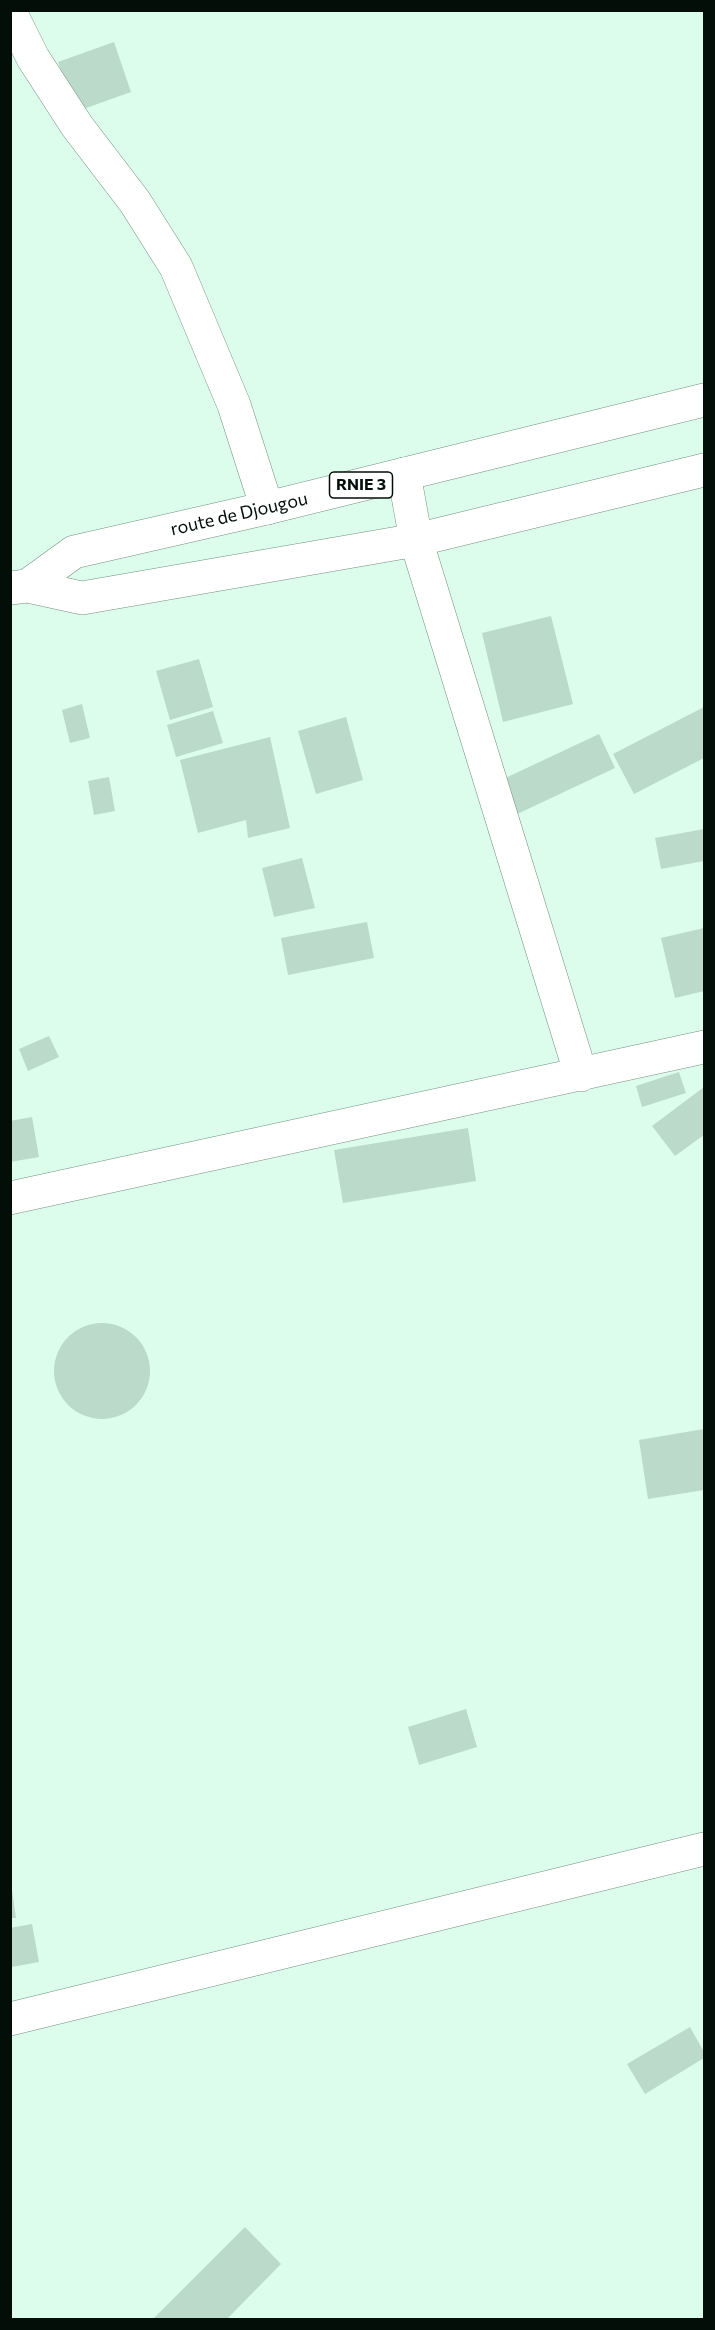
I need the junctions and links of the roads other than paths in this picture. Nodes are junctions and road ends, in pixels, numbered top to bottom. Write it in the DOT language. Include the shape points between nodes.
graph roads {
  1 [pos="10,12"];
  2 [pos="705,400"];
  3 [pos="705,470"];
  4 [pos="404,474"];
  5 [pos="267,508"];
  6 [pos="416,540"];
  7 [pos="19,587"];
  8 [pos="705,1047"];
  9 [pos="581,1075"];
  10 [pos="10,1198"];
  11 [pos="705,1849"];
  12 [pos="10,2019"];
  1 -- 5 [label="main road" via="33,58 77,126 135,202 176,267 234,405"];
  2 -- 4 [label="main road, route de Djougou / RNIE 3"];
  3 -- 6 [label="main road, RNIE 3"];
  4 -- 5 [label="main road, route de Djougou / RNIE 3"];
  4 -- 6 [label="main road"];
  5 -- 7 [label="main road, route de Djougou / RNIE 3" via="74,552"];
  6 -- 7 [label="main road, RNIE 3" via="81,598"];
  6 -- 9 [label="main road"];
  8 -- 9 [label="main road"];
  9 -- 10 [label="main road"];
  11 -- 12 [label="main road"];
}
